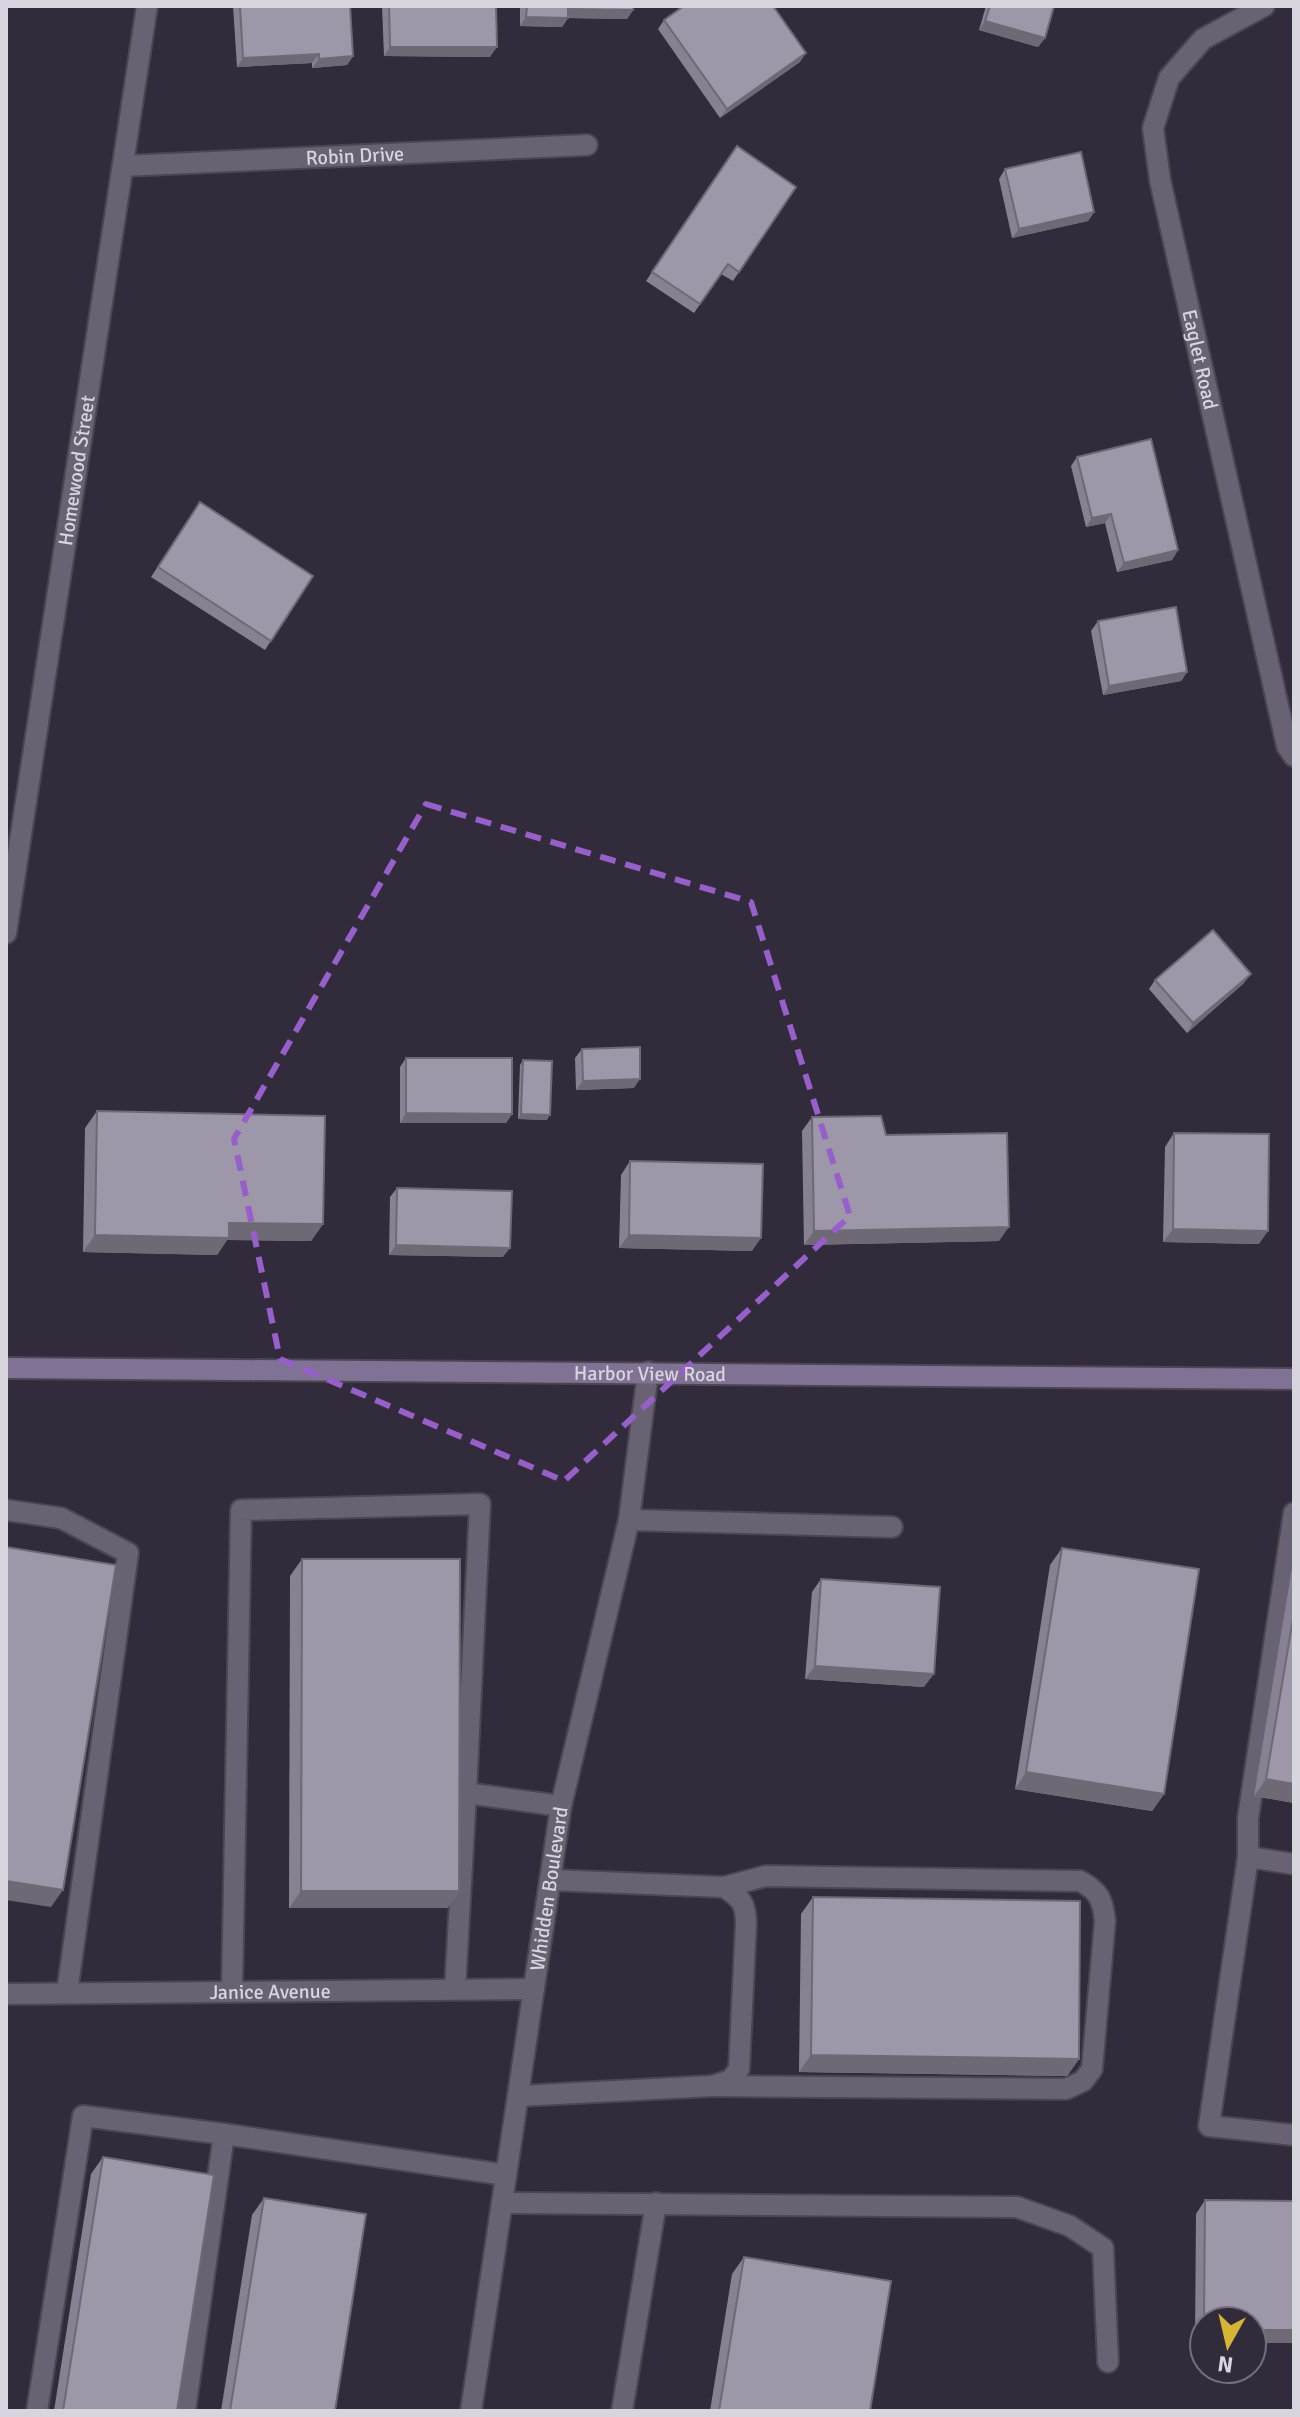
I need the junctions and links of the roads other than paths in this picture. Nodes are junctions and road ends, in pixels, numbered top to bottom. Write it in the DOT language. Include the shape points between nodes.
graph roads {
  1 [pos="147,6"];
  2 [pos="1264,6"];
  3 [pos="587,145"];
  4 [pos="123,166"];
  5 [pos="1294,756"];
  6 [pos="6,933"];
  7 [pos="6,1368"];
  8 [pos="648,1372"];
  9 [pos="1294,1379"];
  10 [pos="6,1510"];
  11 [pos="1294,1513"];
  12 [pos="629,1520"];
  13 [pos="892,1527"];
  14 [pos="466,1793"];
  15 [pos="561,1806"];
  16 [pos="1248,1857"];
  17 [pos="1294,1864"];
  18 [pos="550,1880"];
  19 [pos="724,1887"];
  20 [pos="455,1989"];
  21 [pos="534,1989"];
  22 [pos="232,1991"];
  23 [pos="67,1993"];
  24 [pos="6,1994"];
  25 [pos="712,2086"];
  26 [pos="518,2096"];
  27 [pos="224,2134"];
  28 [pos="1294,2135"];
  29 [pos="506,2175"];
  30 [pos="502,2203"];
  31 [pos="656,2203"];
  32 [pos="1108,2362"];
  33 [pos="37,2411"];
  34 [pos="185,2411"];
  35 [pos="471,2411"];
  36 [pos="622,2411"];
  1 -- 4 [label="street, Homewood Street"];
  2 -- 5 [label="street, Eaglet Road" via="1203,39 1169,78 1153,128 1173,241 1287,746"];
  3 -- 4 [label="street, Robin Drive"];
  4 -- 6 [label="street, Homewood Street"];
  7 -- 8 [label="main road, Harbor View Road"];
  8 -- 9 [label="main road, Harbor View Road"];
  8 -- 12 [label="street, Whidden Boulevard"];
  10 -- 23 [label="street" via="61,1518 128,1553"];
  11 -- 16 [label="street" via="1248,1818"];
  12 -- 13 [label="street"];
  12 -- 15 [label="street, Whidden Boulevard"];
  14 -- 15 [label="street"];
  14 -- 20 [label="street"];
  14 -- 22 [label="street" via="480,1504 241,1510"];
  15 -- 18 [label="street, Whidden Boulevard"];
  16 -- 17 [label="street"];
  16 -- 28 [label="street" via="1209,2126"];
  18 -- 19 [label="street"];
  18 -- 21 [label="street, Whidden Boulevard"];
  19 -- 25 [label="street" via="746,1905 741,2053 731,2080"];
  19 -- 25 [label="street" via="766,1876 1080,1881 1103,1900 1105,1921 1092,2069 1083,2081 1066,2089"];
  20 -- 21 [label="street, Janice Avenue"];
  20 -- 22 [label="street, Janice Avenue"];
  21 -- 26 [label="street, Whidden Boulevard"];
  22 -- 23 [label="street, Janice Avenue"];
  23 -- 24 [label="street, Janice Avenue"];
  25 -- 26 [label="street"];
  26 -- 29 [label="street, Whidden Boulevard"];
  27 -- 29 [label="street"];
  27 -- 33 [label="street" via="83,2116"];
  27 -- 34 [label="street"];
  29 -- 30 [label="street, Whidden Boulevard"];
  30 -- 31 [label="street"];
  30 -- 35 [label="street, Whidden Boulevard"];
  31 -- 32 [label="street" via="1017,2207 1070,2226 1103,2248"];
  31 -- 36 [label="street"];
}
